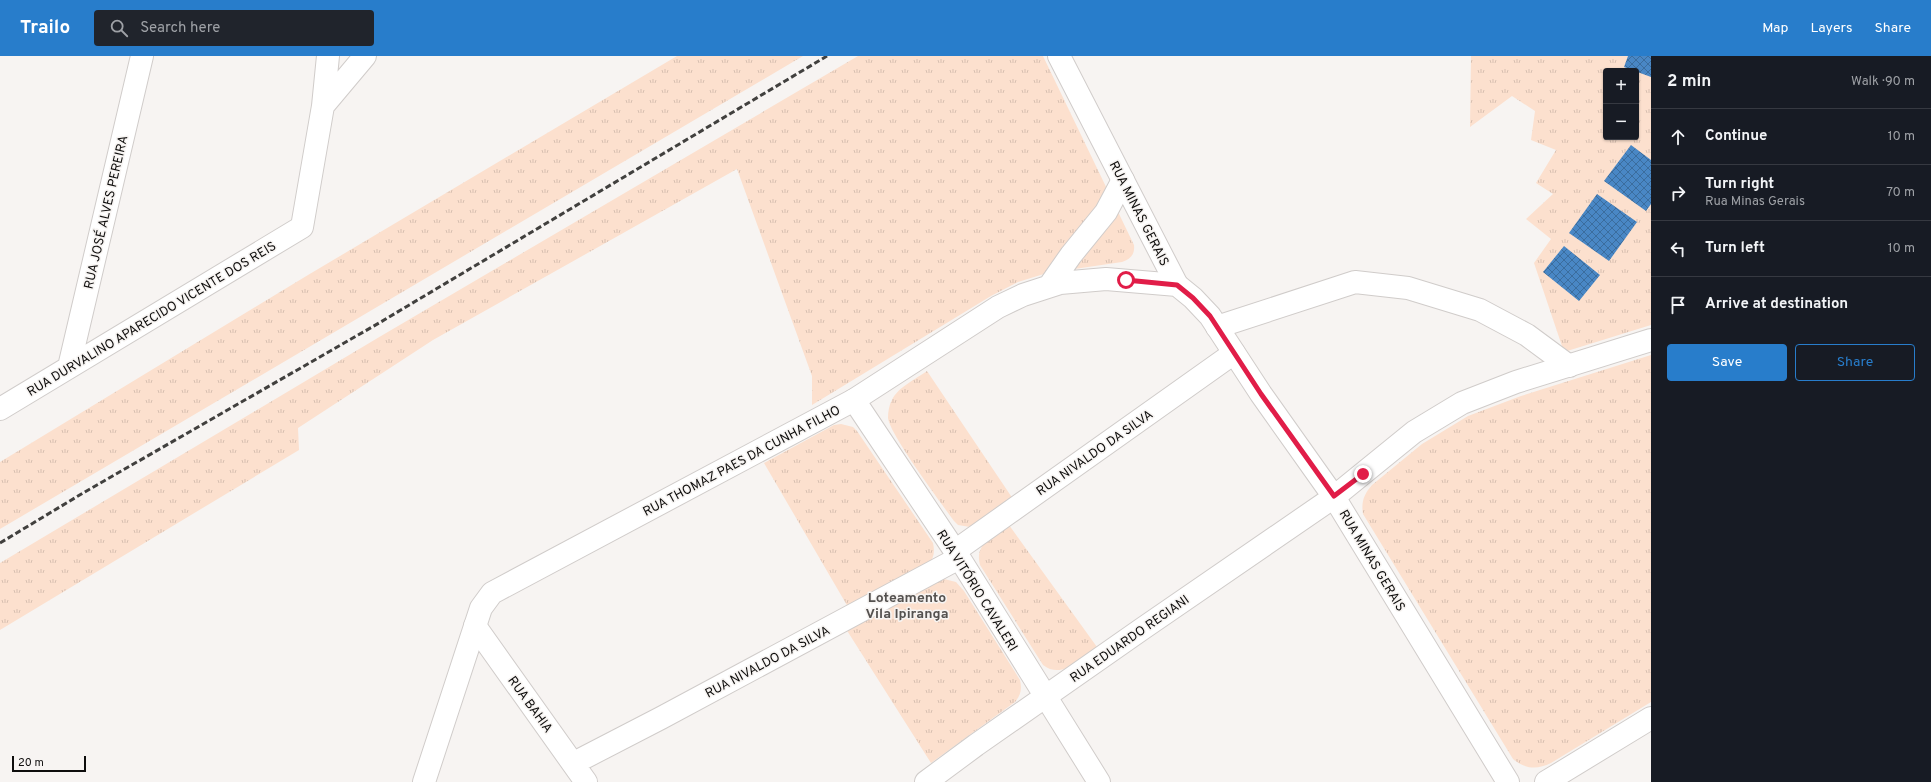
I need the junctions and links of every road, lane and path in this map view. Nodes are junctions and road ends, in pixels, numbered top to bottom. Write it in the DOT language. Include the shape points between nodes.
graph roads {
  1 [pos="142,56"];
  2 [pos="328,56"];
  3 [pos="365,56"];
  4 [pos="1059,56"];
  5 [pos="324,106"];
  6 [pos="1123,180"];
  7 [pos="1050,285"];
  8 [pos="1177,285"];
  9 [pos="1217,327"];
  10 [pos="1651,340"];
  11 [pos="1234,353"];
  12 [pos="1569,366"];
  13 [pos="70,367"];
  14 [pos="854,400"];
  15 [pos="0,409"];
  16 [pos="1334,496"];
  17 [pos="957,555"];
  18 [pos="476,626"];
  19 [pos="1045,697"];
  20 [pos="1651,718"];
  21 [pos="574,763"];
  22 [pos="424,782"];
  23 [pos="586,782"];
  24 [pos="926,782"];
  25 [pos="1099,782"];
  26 [pos="1508,782"];
  27 [pos="1546,782"];
  1 -- 13 [label="street, RUA JOSÉ ALVES PEREIRA"];
  2 -- 5 [label="street"];
  3 -- 5 [label="street"];
  4 -- 6 [label="street, RUA MINAS GERAIS"];
  5 -- 13 [label="street, RUA DURVALINO APARECIDO VICENTE DOS REIS" via="302,227"];
  6 -- 7 [label="street" via="1106,212"];
  6 -- 8 [label="street, RUA MINAS GERAIS"];
  7 -- 8 [label="street, RUA THOMAZ PAES DA CUNHA FILHO" via="1106,279"];
  7 -- 14 [label="street, RUA THOMAZ PAES DA CUNHA FILHO" via="1023,294 998,307"];
  8 -- 9 [label="street, RUA MINAS GERAIS" via="1197,302"];
  9 -- 11 [label="street, RUA MINAS GERAIS"];
  9 -- 12 [label="street" via="1355,282 1408,288 1480,310 1527,335"];
  10 -- 12 [label="street"];
  11 -- 16 [label="street, RUA MINAS GERAIS"];
  11 -- 17 [label="street, RUA NIVALDO DA SILVA"];
  12 -- 16 [label="street" via="1516,382 1462,403 1414,432"];
  13 -- 15 [label="street, RUA DURVALINO APARECIDO VICENTE DOS REIS"];
  14 -- 17 [label="street, RUA VITÓRIO CAVALERI"];
  14 -- 18 [label="street, RUA THOMAZ PAES DA CUNHA FILHO" via="497,589 484,602"];
  16 -- 19 [label="street, RUA EDUARDO REGIANI"];
  16 -- 26 [label="street, RUA MINAS GERAIS"];
  17 -- 19 [label="street, RUA VITÓRIO CAVALERI"];
  17 -- 21 [label="street, RUA NIVALDO DA SILVA" via="662,718"];
  18 -- 21 [label="street, RUA BAHIA"];
  18 -- 22 [label="street, RUA THOMAZ PAES DA CUNHA FILHO"];
  19 -- 24 [label="street, RUA EDUARDO REGIANI"];
  19 -- 25 [label="street, RUA VITÓRIO CAVALERI"];
  20 -- 27 [label="street"];
  21 -- 23 [label="street, RUA BAHIA"];
}
